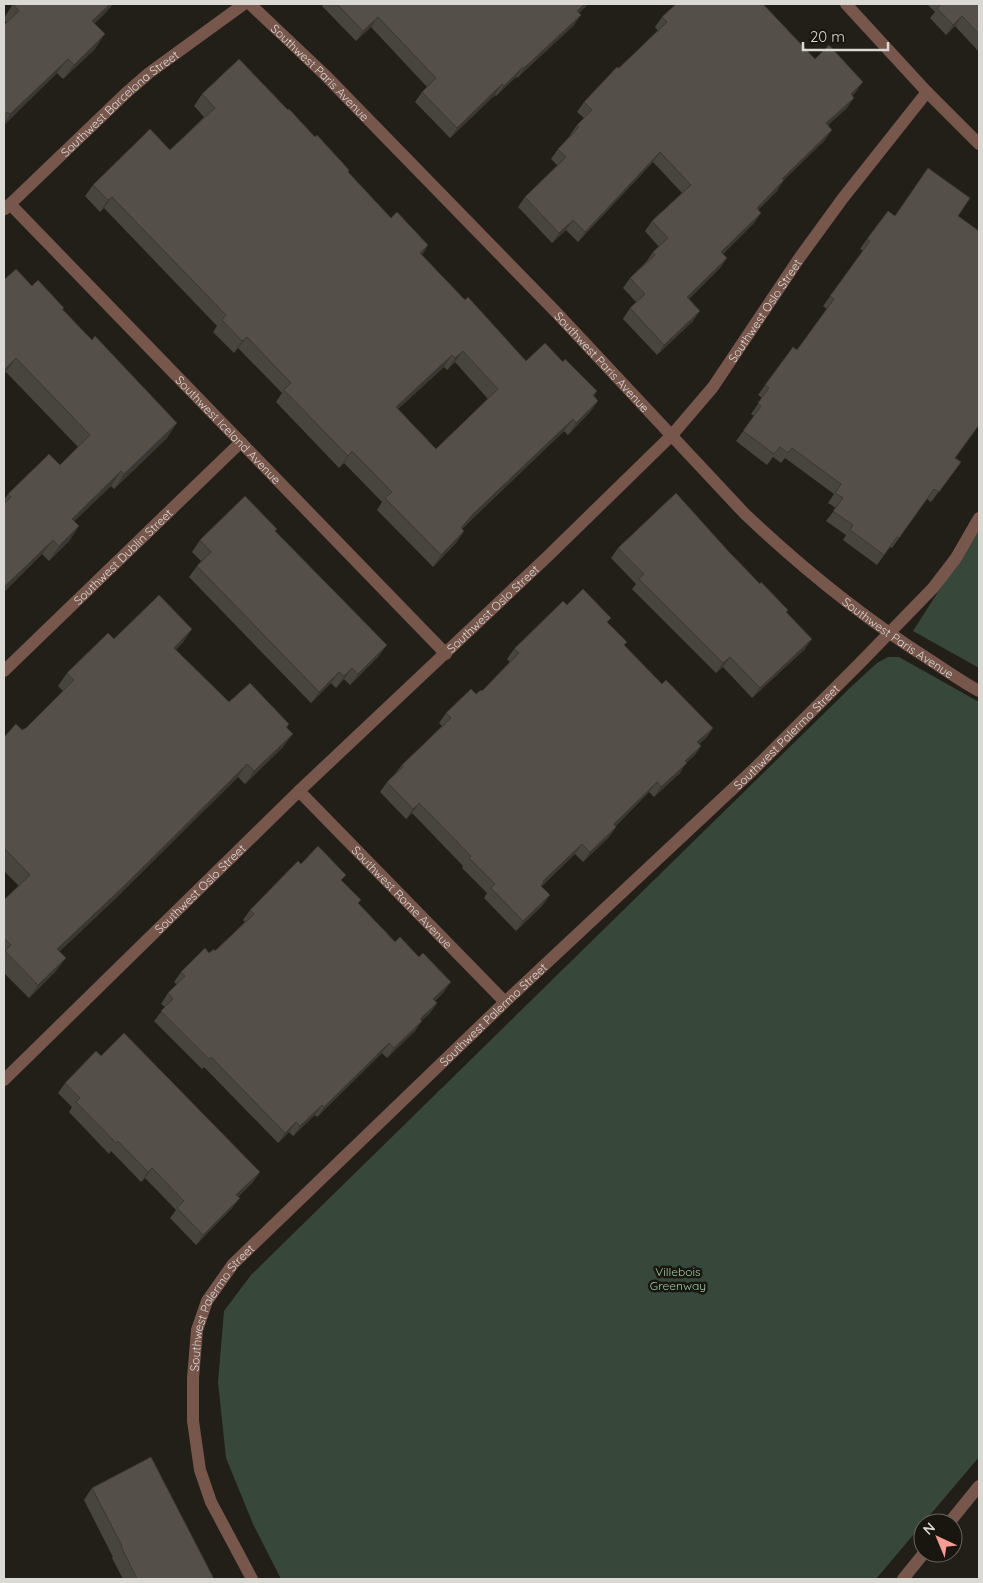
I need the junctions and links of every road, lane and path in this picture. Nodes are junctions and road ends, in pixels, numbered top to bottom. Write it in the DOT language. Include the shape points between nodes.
graph roads {
  1 [pos="244,4"];
  2 [pos="250,4"];
  3 [pos="846,4"];
  4 [pos="927,92"];
  5 [pos="979,144"];
  6 [pos="7,207"];
  7 [pos="672,435"];
  8 [pos="241,442"];
  9 [pos="979,518"];
  10 [pos="889,634"];
  11 [pos="446,654"];
  12 [pos="4,672"];
  13 [pos="979,690"];
  14 [pos="299,792"];
  15 [pos="505,1002"];
  16 [pos="4,1080"];
  17 [pos="978,1489"];
  18 [pos="958,1513"];
  19 [pos="916,1563"];
  20 [pos="252,1579"];
  21 [pos="903,1579"];
  1 -- 6 [label="street, Southwest Barcelona Street" via="131,88"];
  2 -- 7 [label="street, Southwest Paris Avenue" via="325,75"];
  3 -- 4 [label="street"];
  4 -- 5 [label="street"];
  4 -- 7 [label="street, Southwest Oslo Street" via="805,250 714,387"];
  6 -- 8 [label="street, Southwest Iceland Avenue"];
  7 -- 10 [label="street, Southwest Paris Avenue" via="775,542 818,580"];
  7 -- 11 [label="street, Southwest Oslo Street"];
  8 -- 11 [label="street, Southwest Iceland Avenue"];
  8 -- 12 [label="street, Southwest Dublin Street"];
  9 -- 10 [label="street, Southwest Palermo Street" via="956,558 933,588"];
  10 -- 13 [label="street, Southwest Paris Avenue"];
  10 -- 15 [label="street, Southwest Palermo Street" via="754,769"];
  11 -- 14 [label="street, Southwest Oslo Street"];
  14 -- 15 [label="street, Southwest Rome Avenue"];
  14 -- 16 [label="street, Southwest Oslo Street"];
  15 -- 20 [label="street, Southwest Palermo Street" via="233,1264 207,1301 197,1330 193,1378 197,1457 211,1502"];
  17 -- 18 [label="street"];
  19 -- 21 [label="street"];
}
